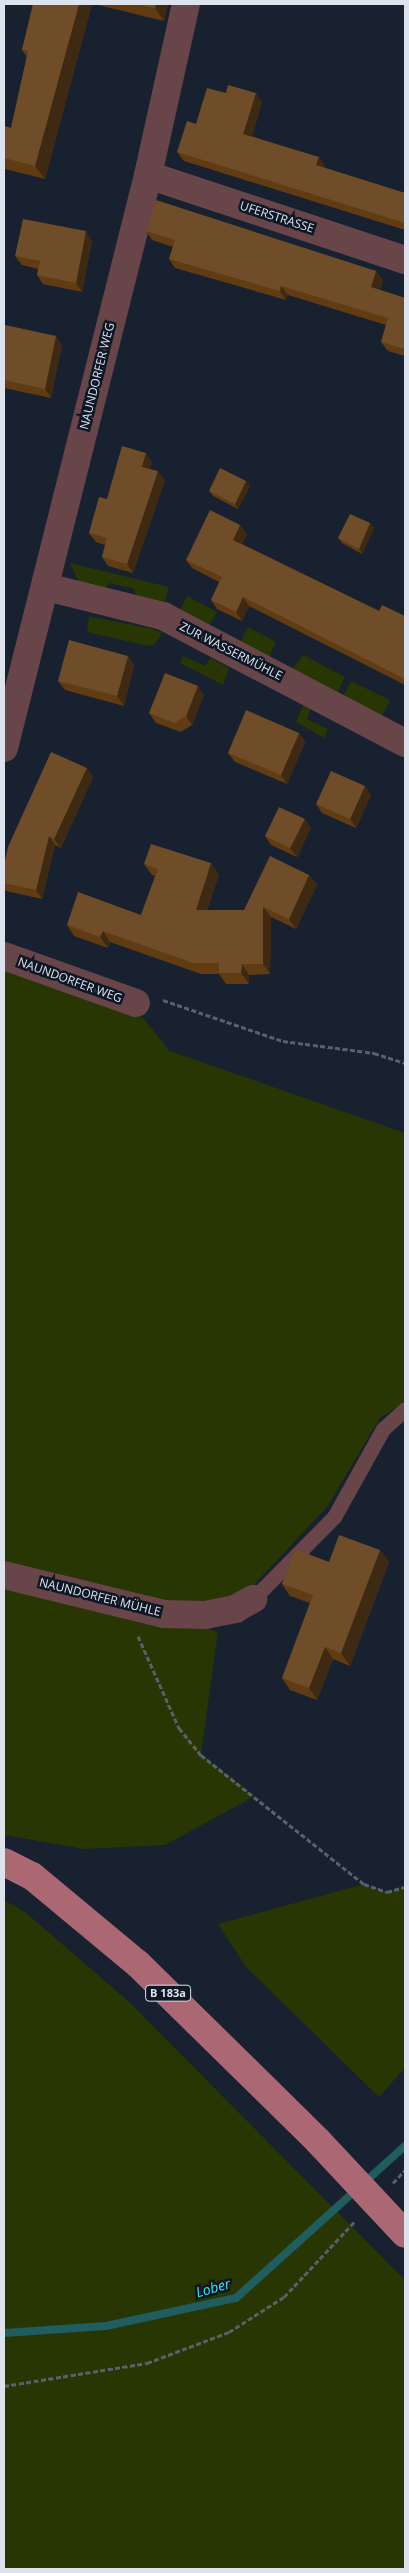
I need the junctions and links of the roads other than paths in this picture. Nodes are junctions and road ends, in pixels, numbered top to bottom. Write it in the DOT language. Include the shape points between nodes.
graph roads {
  1 [pos="186,4"];
  2 [pos="148,175"];
  3 [pos="405,260"];
  4 [pos="46,587"];
  5 [pos="405,744"];
  6 [pos="4,748"];
  7 [pos="4,956"];
  8 [pos="136,1003"];
  9 [pos="405,1409"];
  10 [pos="4,1575"];
  11 [pos="253,1599"];
  12 [pos="4,1862"];
  13 [pos="405,2234"];
  1 -- 2 [label="street, NAUNDORFER WEG"];
  2 -- 3 [label="street, UFERSTRASSE"];
  2 -- 4 [label="street, NAUNDORFER WEG"];
  4 -- 5 [label="street, ZUR WASSERMÜHLE" via="163,616"];
  4 -- 6 [label="street, NAUNDORFER WEG"];
  7 -- 8 [label="street, NAUNDORFER WEG"];
  9 -- 11 [label="lane" via="383,1429 334,1517"];
  10 -- 11 [label="street, NAUNDORFER MÜHLE" via="164,1614 205,1615 235,1609"];
  12 -- 13 [label="main road, B 183a, bridge" via="32,1876 138,1964 318,2141"];
}
